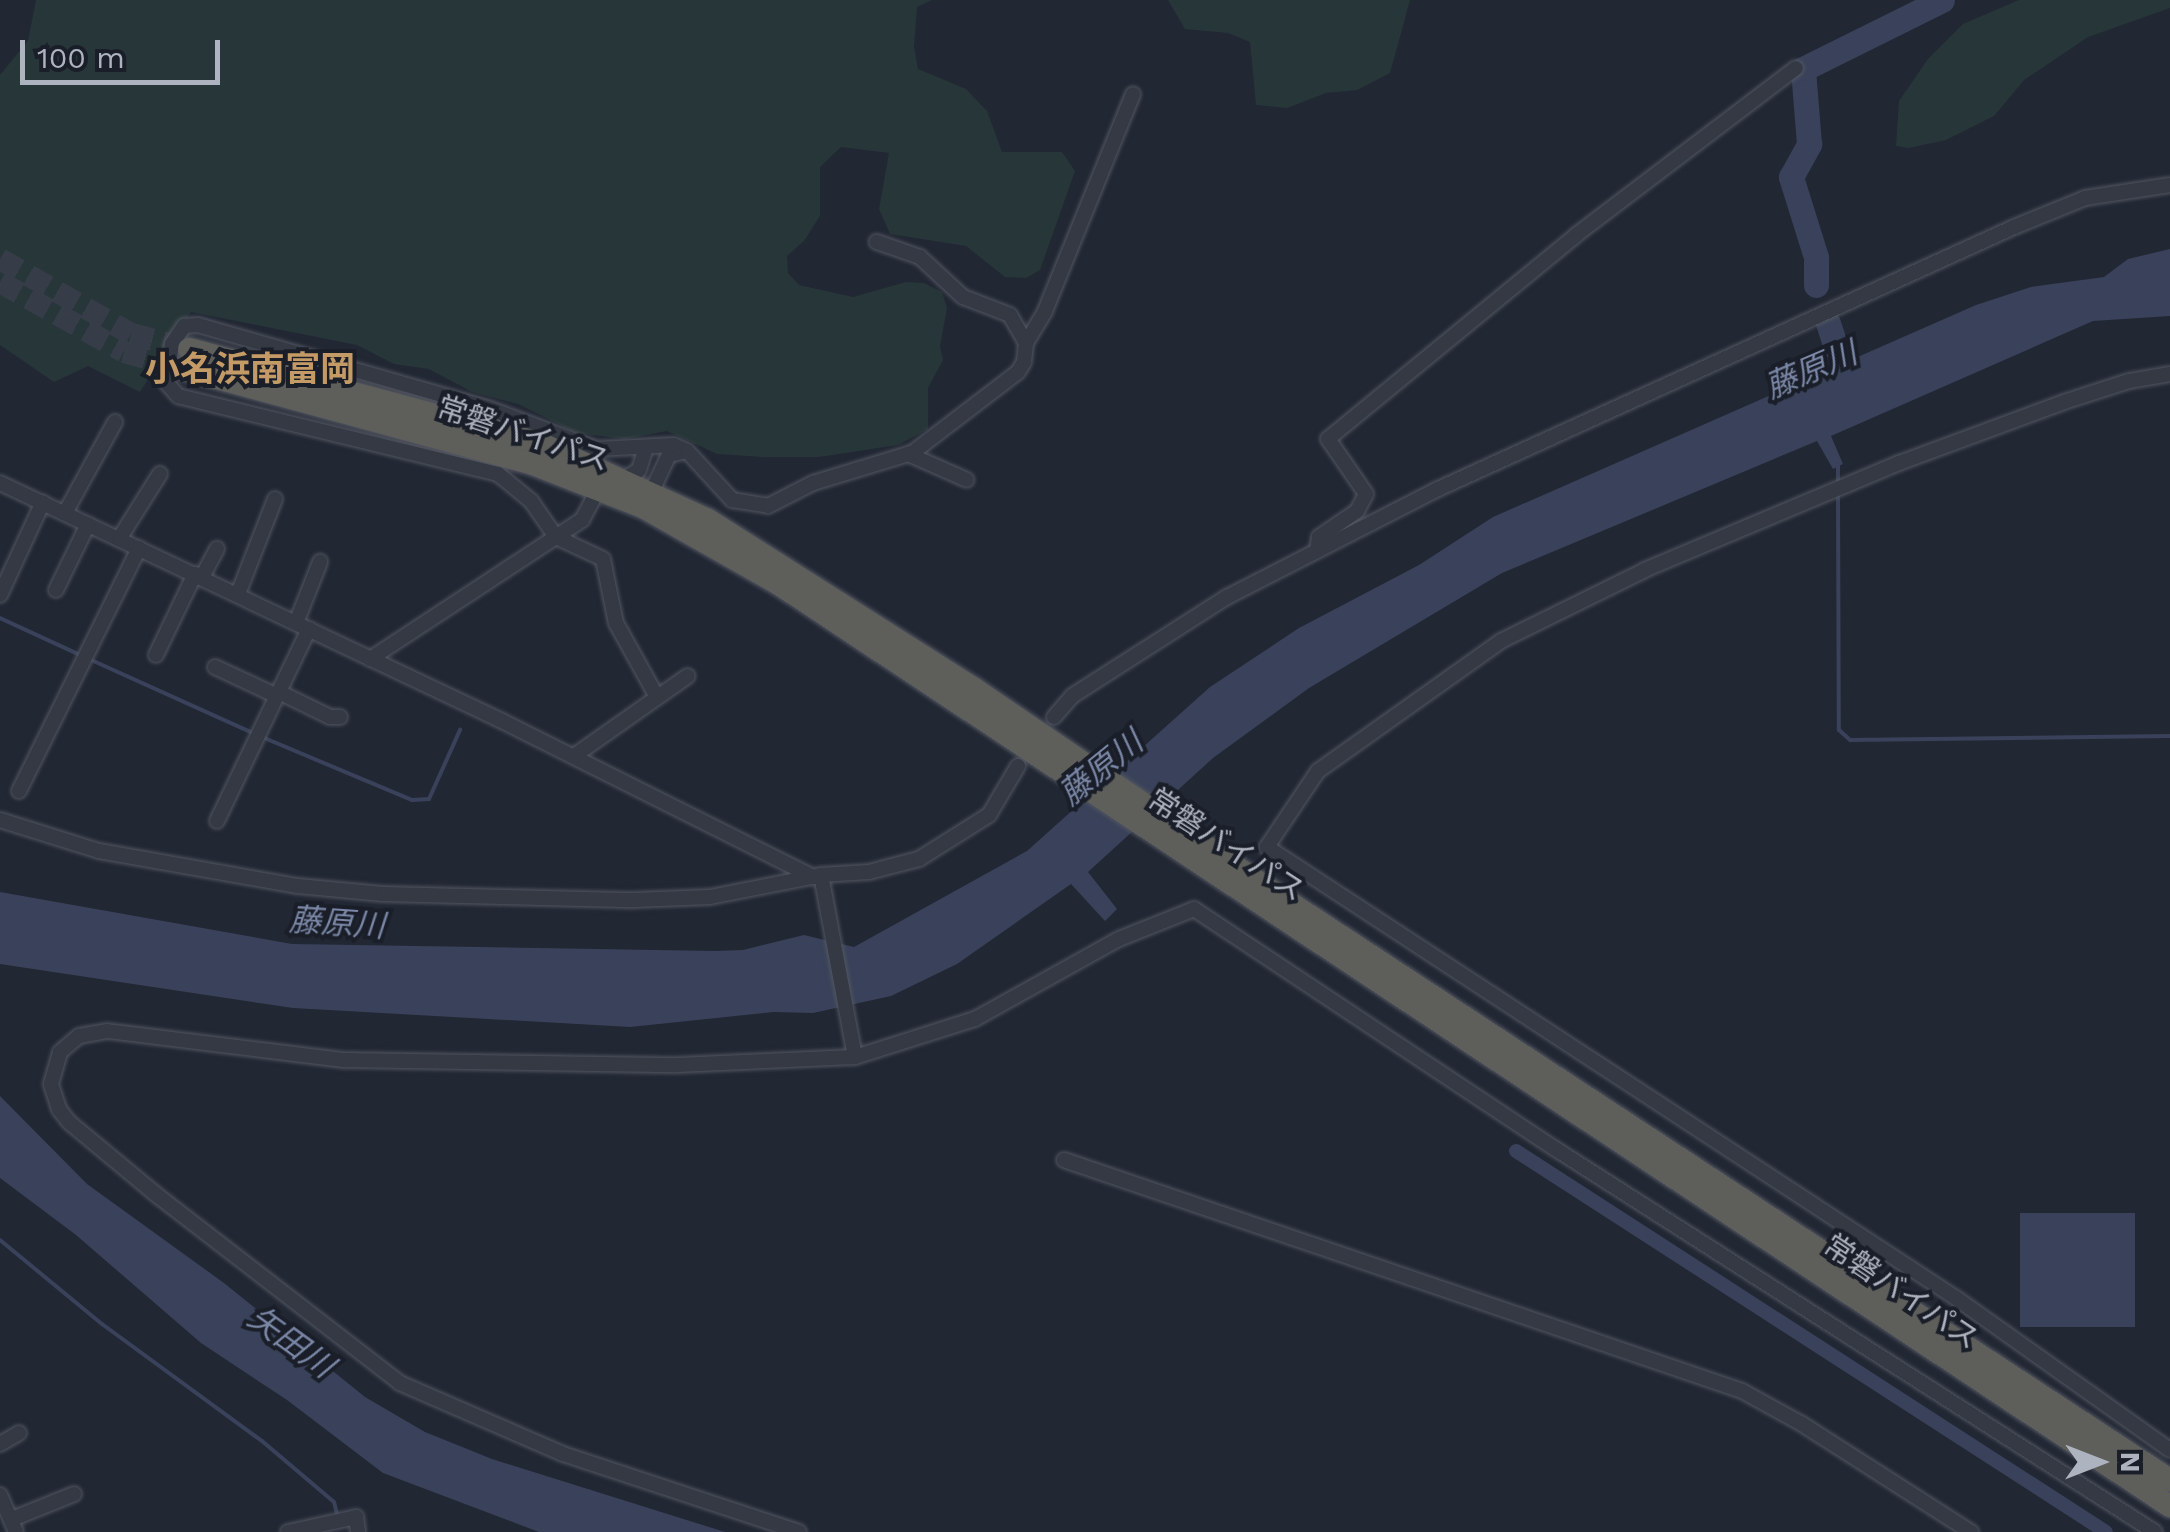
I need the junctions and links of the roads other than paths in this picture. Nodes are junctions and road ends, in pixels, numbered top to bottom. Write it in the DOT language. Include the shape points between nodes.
graph roads {
  1 [pos="1796,68"];
  2 [pos="1134,94"];
  3 [pos="2170,185"];
  4 [pos="876,242"];
  5 [pos="1026,342"];
  6 [pos="2170,374"];
  7 [pos="114,422"];
  8 [pos="646,447"];
  9 [pos="687,450"];
  10 [pos="908,454"];
  11 [pos="160,474"];
  12 [pos="624,478"];
  13 [pos="967,480"];
  14 [pos="0,483"];
  15 [pos="598,490"];
  16 [pos="652,491"];
  17 [pos="275,499"];
  18 [pos="43,502"];
  19 [pos="65,513"];
  20 [pos="88,524"];
  21 [pos="556,537"];
  22 [pos="119,538"];
  23 [pos="139,548"];
  24 [pos="217,549"];
  25 [pos="1317,551"];
  26 [pos="320,562"];
  27 [pos="198,575"];
  28 [pos="56,590"];
  29 [pos="238,594"];
  30 [pos="0,595"];
  31 [pos="303,626"];
  32 [pos="156,654"];
  33 [pos="370,659"];
  34 [pos="215,667"];
  35 [pos="688,676"];
  36 [pos="278,694"];
  37 [pos="657,698"];
  38 [pos="340,717"];
  39 [pos="1054,717"];
  40 [pos="1036,755"];
  41 [pos="574,756"];
  42 [pos="19,791"];
  43 [pos="0,820"];
  44 [pos="217,821"];
  45 [pos="1206,855"];
  46 [pos="817,876"];
  47 [pos="855,1057"];
  48 [pos="1064,1160"];
  49 [pos="18,1432"];
  50 [pos="0,1444"];
  51 [pos="2169,1446"];
  52 [pos="2164,1476"];
  53 [pos="74,1494"];
  54 [pos="0,1495"];
  55 [pos="2170,1506"];
  56 [pos="14,1525"];
  57 [pos="288,1532"];
  58 [pos="358,1532"];
  59 [pos="799,1532"];
  60 [pos="1971,1532"];
  61 [pos="2155,1532"];
  1 -- 25 [label="street" via="1576,235 1328,439 1366,494 1357,512 1319,538"];
  2 -- 5 [label="street" via="1045,312"];
  3 -- 25 [label="street" via="2085,198 2014,227 1438,489"];
  4 -- 5 [label="street" via="920,257 963,297 1010,315"];
  5 -- 10 [label="street" via="1018,372"];
  6 -- 51 [label="street" via="2064,402 1881,470 1646,570 1501,642 1318,771 1267,847 1956,1298"];
  7 -- 19 [label="street"];
  8 -- 9 [label="street"];
  8 -- 12 [label="street" via="639,470"];
  8 -- 21 [label="street" via="597,449 488,408 198,325 188,324 175,337 166,382 178,396 498,474 531,501"];
  9 -- 10 [label="street" via="732,500 761,506"];
  9 -- 16 [label="street" via="669,455"];
  10 -- 13 [label="street"];
  11 -- 22 [label="street"];
  12 -- 15 [label="highway, 常磐バイパス" via="540,442 187,359"];
  12 -- 16 [label="highway, 常磐バイパス"];
  14 -- 18 [label="street"];
  15 -- 21 [label="street" via="582,520"];
  15 -- 40 [label="highway, 常磐バイパス" via="645,508 779,584"];
  16 -- 40 [label="highway, 常磐バイパス" via="761,550"];
  17 -- 29 [label="street"];
  18 -- 19 [label="street"];
  18 -- 30 [label="street"];
  19 -- 20 [label="street"];
  20 -- 22 [label="street"];
  20 -- 28 [label="street"];
  21 -- 33 [label="street"];
  21 -- 37 [label="street" via="603,559 616,623"];
  22 -- 23 [label="street"];
  23 -- 27 [label="street"];
  23 -- 42 [label="street"];
  24 -- 27 [label="street"];
  25 -- 39 [label="street" via="1227,597 1072,696"];
  26 -- 31 [label="street"];
  27 -- 29 [label="street"];
  27 -- 32 [label="street"];
  29 -- 31 [label="street"];
  31 -- 33 [label="street"];
  31 -- 36 [label="street"];
  33 -- 41 [label="street"];
  34 -- 36 [label="street"];
  35 -- 37 [label="street"];
  36 -- 38 [label="street"];
  36 -- 44 [label="street"];
  37 -- 41 [label="street"];
  40 -- 45 [label="highway, 常磐バイパス"];
  40 -- 46 [label="street" via="989,815 936,850 898,866"];
  41 -- 46 [label="street"];
  43 -- 46 [label="street" via="99,851 350,892 634,900 744,894"];
  45 -- 52 [label="highway, 常磐バイパス"];
  45 -- 55 [label="highway, 常磐バイパス"];
  46 -- 47 [label="street"];
  47 -- 59 [label="street" via="678,1065 344,1060 94,1031 60,1052 51,1084 58,1109 78,1130 400,1383 563,1454"];
  47 -- 61 [label="street" via="975,1018 1119,939 1194,909"];
  48 -- 60 [label="street" via="1742,1391"];
  49 -- 50 [label="street"];
  51 -- 52 [label="street"];
  53 -- 56 [label="street"];
  54 -- 56 [label="street"];
  57 -- 58 [label="street" via="356,1517"];
}
